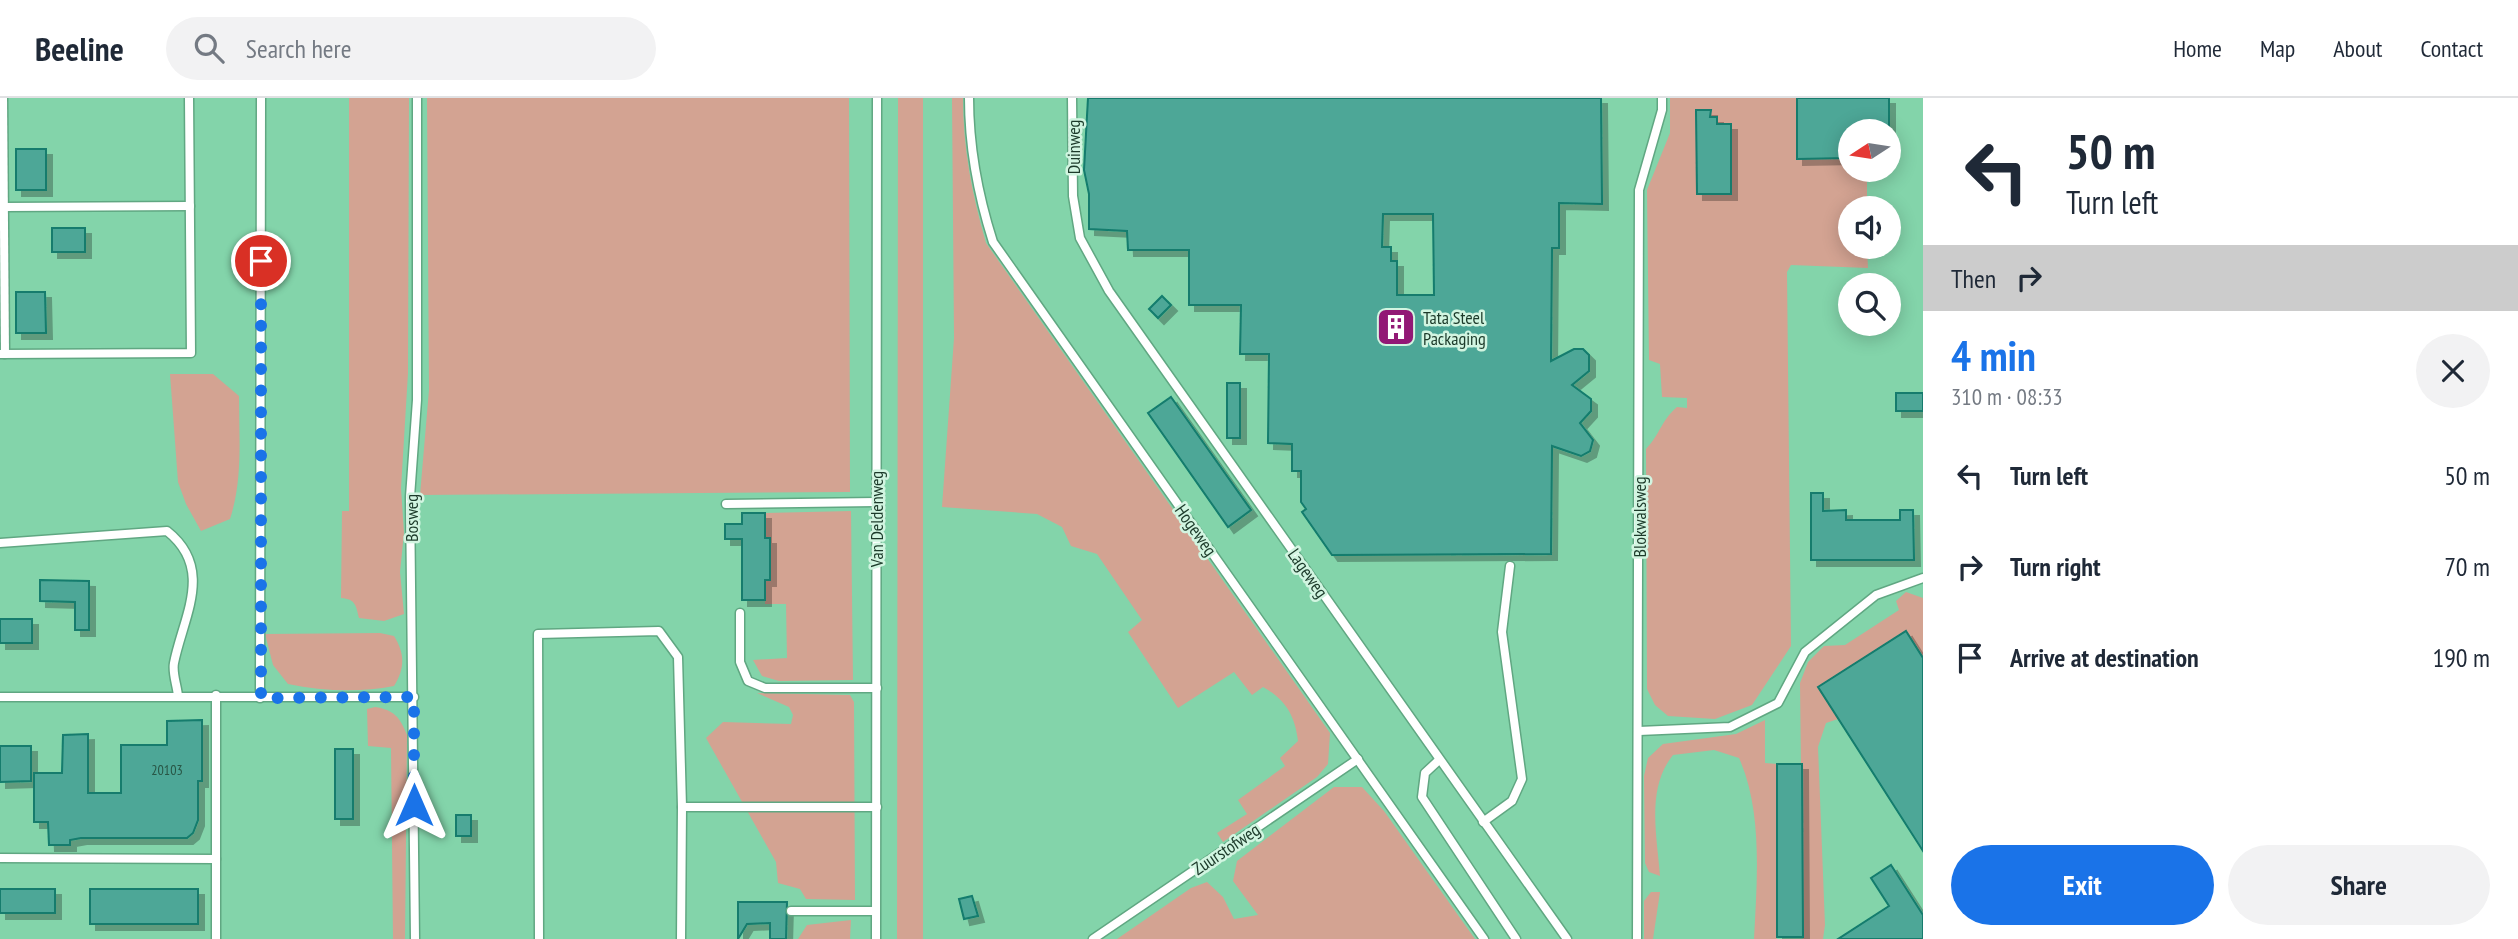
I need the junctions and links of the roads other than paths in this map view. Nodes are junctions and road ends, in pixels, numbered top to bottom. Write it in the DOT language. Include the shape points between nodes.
graph roads {
  1 [pos="4,98"];
  2 [pos="189,98"];
  3 [pos="261,98"];
  4 [pos="417,98"];
  5 [pos="877,98"];
  6 [pos="969,98"];
  7 [pos="1073,98"];
  8 [pos="1662,98"];
  9 [pos="1073,196"];
  10 [pos="190,206"];
  11 [pos="4,207"];
  12 [pos="2,354"];
  13 [pos="876,502"];
  14 [pos="726,503"];
  15 [pos="0,543"];
  16 [pos="1510,566"];
  17 [pos="1923,578"];
  18 [pos="740,613"];
  19 [pos="877,688"];
  20 [pos="216,695"];
  21 [pos="178,696"];
  22 [pos="0,697"];
  23 [pos="414,697"];
  24 [pos="261,698"];
  25 [pos="1639,731"];
  26 [pos="1358,759"];
  27 [pos="1439,760"];
  28 [pos="682,807"];
  29 [pos="877,807"];
  30 [pos="1483,822"];
  31 [pos="0,858"];
  32 [pos="215,859"];
  33 [pos="790,911"];
  34 [pos="875,911"];
  35 [pos="216,939"];
  36 [pos="415,939"];
  37 [pos="538,939"];
  38 [pos="681,939"];
  39 [pos="876,939"];
  40 [pos="1093,939"];
  41 [pos="1484,939"];
  42 [pos="1516,939"];
  43 [pos="1567,939"];
  44 [pos="1637,939"];
  1 -- 11 [label="lane"];
  2 -- 10 [label="lane"];
  3 -- 24 [label="lane"];
  4 -- 23 [label="lane, Bosweg" via="418,400 410,498"];
  5 -- 13 [label="lane, Van Deldenweg"];
  6 -- 26 [label="lane, Hogeweg" via="980,202 993,242"];
  7 -- 9 [label="lane, Duinweg"];
  8 -- 25 [label="lane, Blokwalsweg" via="1639,190"];
  9 -- 27 [label="lane, Lageweg" via="1080,238 1109,291"];
  10 -- 11 [label="lane"];
  10 -- 12 [label="lane" via="191,353"];
  11 -- 12 [label="lane"];
  13 -- 14 [label="lane"];
  13 -- 19 [label="lane, Van Deldenweg"];
  15 -- 21 [label="lane" via="167,531 184,544 193,601 173,666"];
  16 -- 30 [label="lane" via="1502,632 1522,779 1512,801"];
  17 -- 25 [label="lane" via="1876,595 1805,652 1779,703 1730,727"];
  18 -- 19 [label="lane" via="740,662 748,681 765,688"];
  19 -- 29 [label="lane, Van Deldenweg"];
  20 -- 21 [label="lane"];
  20 -- 24 [label="lane"];
  20 -- 32 [label="lane"];
  21 -- 22 [label="lane"];
  23 -- 24 [label="lane"];
  23 -- 36 [label="lane, Bosweg"];
  25 -- 44 [label="lane, Blokwalsweg"];
  26 -- 40 [label="lane, Zuurstofweg"];
  26 -- 41 [label="lane, Hogeweg"];
  27 -- 30 [label="lane, Lageweg"];
  27 -- 42 [label="lane" via="1425,773 1422,797"];
  28 -- 29 [label="lane"];
  28 -- 37 [label="lane" via="678,657 659,631 538,634"];
  28 -- 38 [label="lane"];
  29 -- 34 [label="lane, Van Deldenweg"];
  30 -- 43 [label="lane, Lageweg"];
  31 -- 32 [label="lane"];
  32 -- 35 [label="lane"];
  33 -- 34 [label="lane"];
  34 -- 39 [label="lane, Van Deldenweg"];
}
